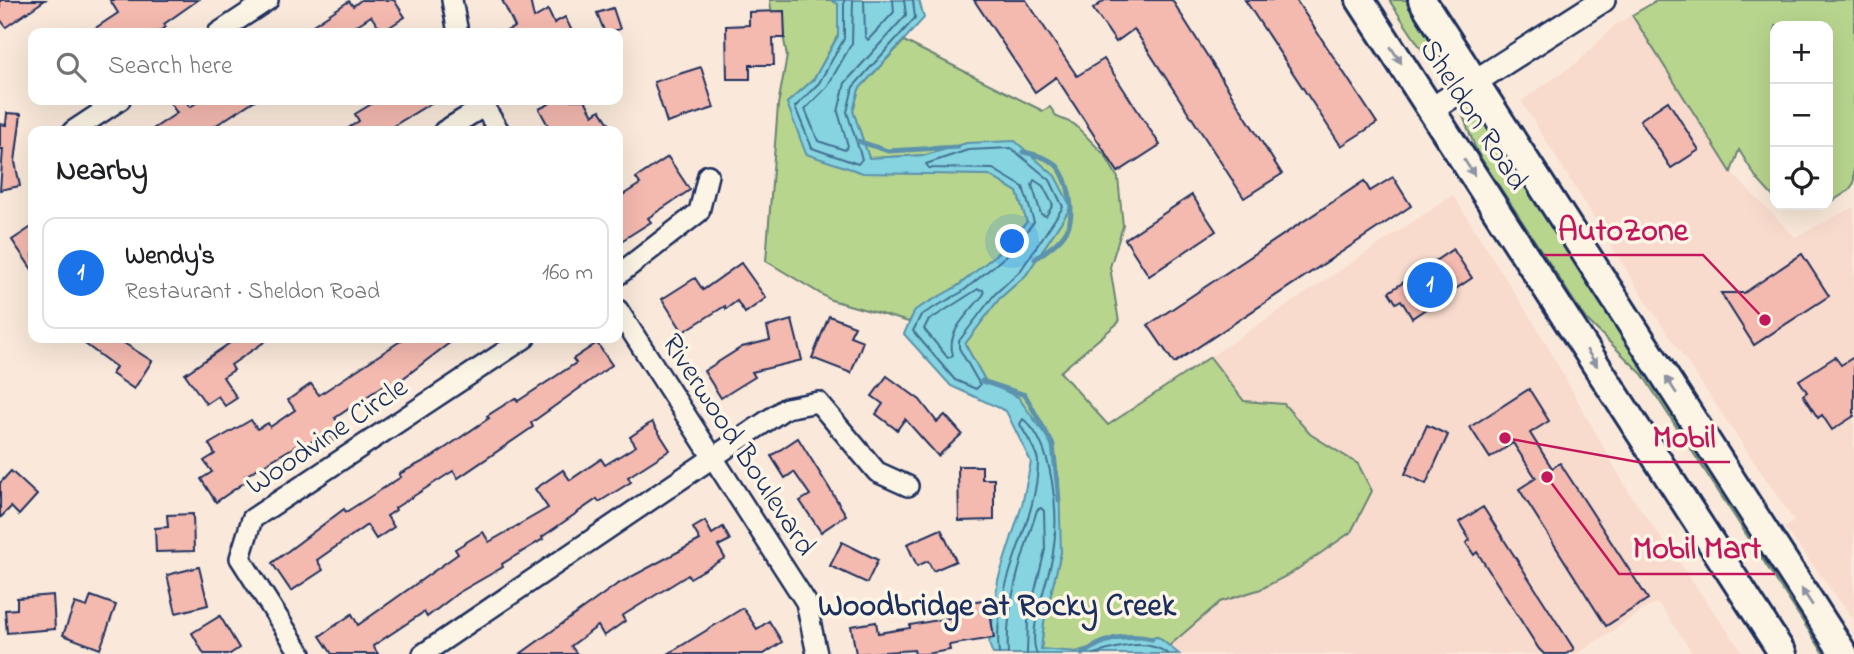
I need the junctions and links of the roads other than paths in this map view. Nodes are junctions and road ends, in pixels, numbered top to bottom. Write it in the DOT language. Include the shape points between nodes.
graph roads {
  1 [pos="268,0"];
  2 [pos="452,0"];
  3 [pos="1360,0"];
  4 [pos="1422,0"];
  5 [pos="1603,0"];
  6 [pos="226,28"];
  7 [pos="457,28"];
  8 [pos="1475,80"];
  9 [pos="112,105"];
  10 [pos="479,105"];
  11 [pos="483,105"];
  12 [pos="1432,109"];
  13 [pos="81,126"];
  14 [pos="451,126"];
  15 [pos="496,126"];
  16 [pos="708,175"];
  17 [pos="623,271"];
  18 [pos="623,318"];
  19 [pos="517,343"];
  20 [pos="714,458"];
  21 [pos="908,486"];
  22 [pos="300,654"];
  23 [pos="423,654"];
  24 [pos="817,654"];
  25 [pos="1783,654"];
  26 [pos="1844,654"];
  1 -- 6 [label="street"];
  2 -- 7 [label="street"];
  3 -- 12 [label="main road, Sheldon Road, one-way"];
  4 -- 8 [label="main road, Sheldon Road"];
  5 -- 8 [label="street"];
  8 -- 12 [label="street"];
  26 -- 8 [label="main road, Sheldon Road, one-way"];
  9 -- 13 [label="street"];
  10 -- 14 [label="street"];
  11 -- 15 [label="street"];
  12 -- 25 [label="main road, Sheldon Road, one-way"];
  16 -- 17 [label="street" via="699,212"];
  18 -- 20 [label="street, Riverwood Boulevard"];
  19 -- 22 [label="street, Woodvine Circle" via="252,519 240,558"];
  20 -- 21 [label="street" via="786,408 818,401 877,472"];
  20 -- 23 [label="street"];
  20 -- 24 [label="street, Riverwood Boulevard" via="806,602"];
}
